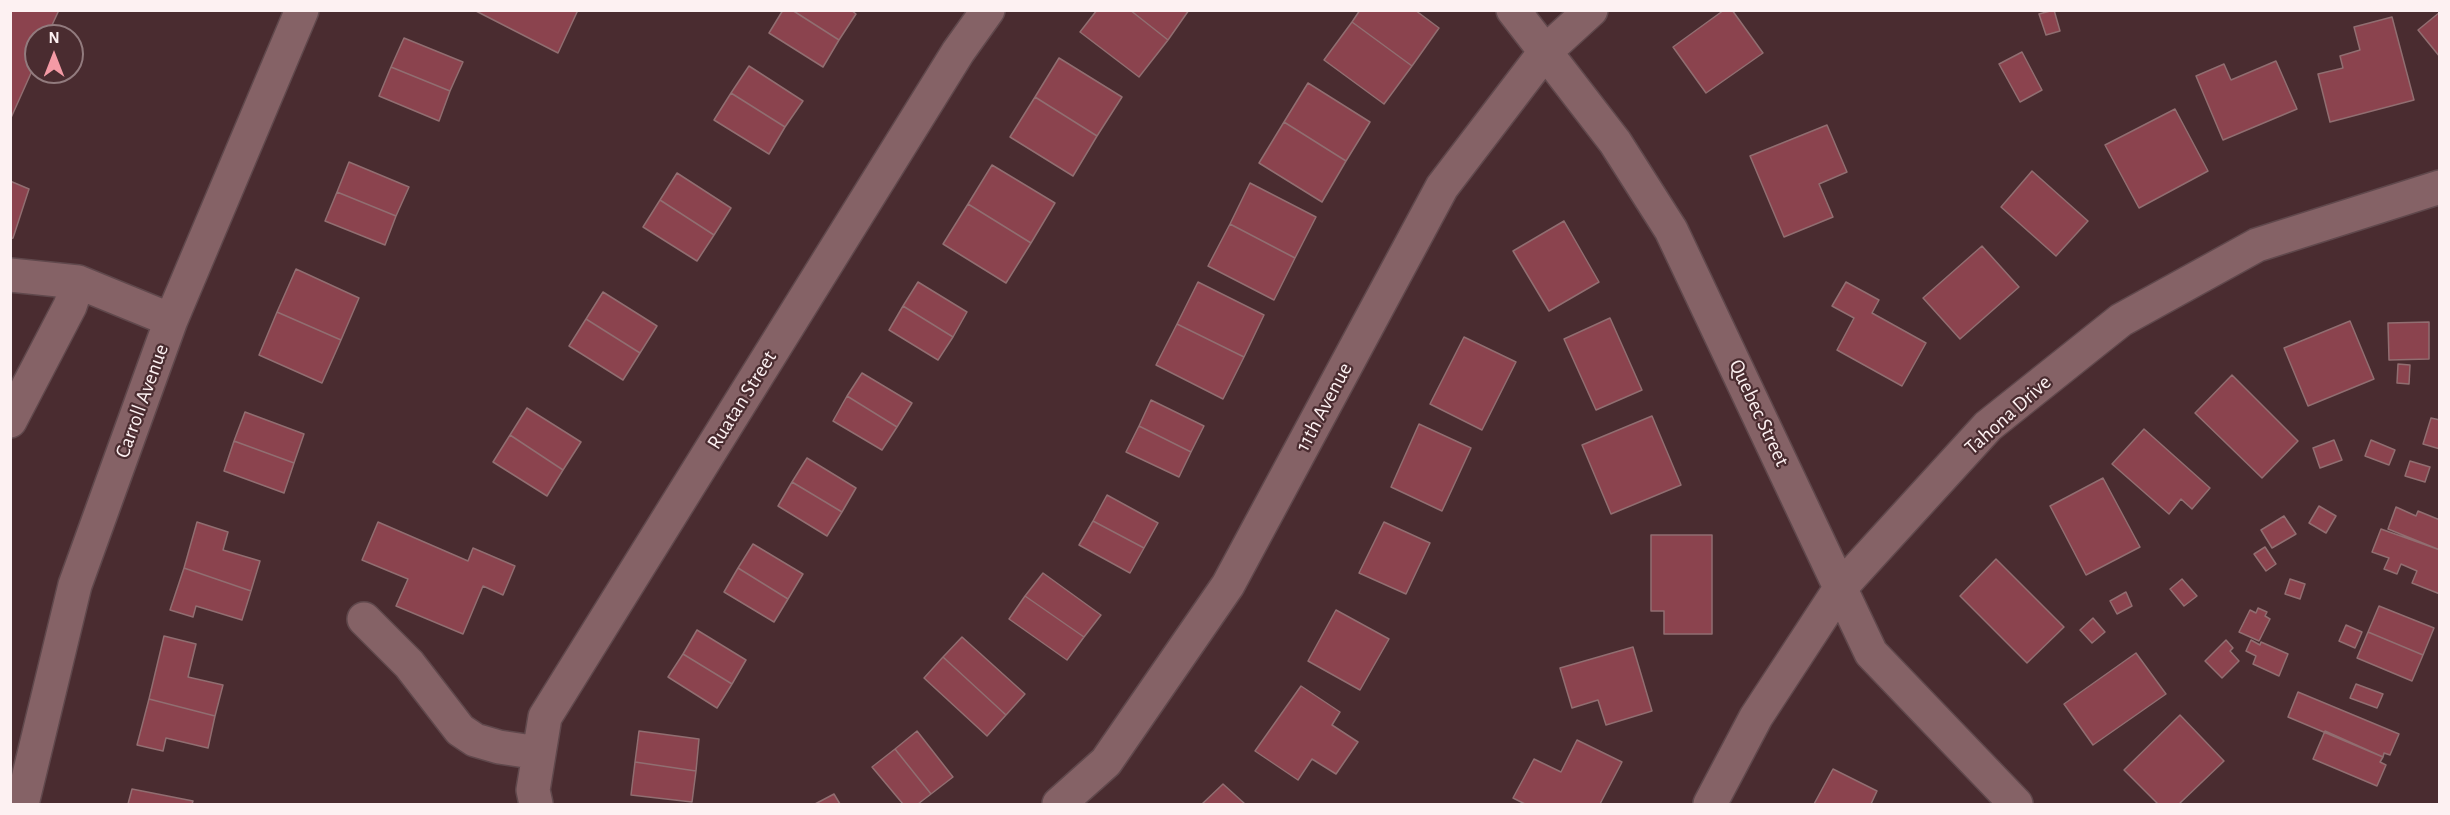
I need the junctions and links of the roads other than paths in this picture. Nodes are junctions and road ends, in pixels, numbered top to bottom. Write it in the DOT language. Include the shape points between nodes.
graph roads {
  1 [pos="302,10"];
  2 [pos="988,10"];
  3 [pos="1513,10"];
  4 [pos="1591,10"];
  5 [pos="1545,52"];
  6 [pos="2439,188"];
  7 [pos="10,275"];
  8 [pos="78,282"];
  9 [pos="171,320"];
  10 [pos="10,421"];
  11 [pos="1841,587"];
  12 [pos="363,619"];
  13 [pos="22,751"];
  14 [pos="539,753"];
  15 [pos="22,804"];
  16 [pos="536,804"];
  17 [pos="1059,804"];
  18 [pos="1710,804"];
  19 [pos="2016,804"];
  1 -- 9 [label="street, Carroll Avenue"];
  2 -- 14 [label="street, Ruatan Street" via="958,52 544,717"];
  3 -- 5 [label="street, Quebec Street"];
  4 -- 5 [label="street, 11th Avenue"];
  5 -- 11 [label="street, Quebec Street" via="1615,142 1671,230"];
  5 -- 17 [label="street, 11th Avenue" via="1442,187 1228,585 1106,762"];
  6 -- 11 [label="street, Tahona Drive" via="2257,245 2121,320 1988,426"];
  7 -- 8 [label="street"];
  8 -- 9 [label="street"];
  8 -- 10 [label="street" via="70,306"];
  9 -- 13 [label="street, Carroll Avenue" via="75,585"];
  11 -- 18 [label="street, Tahona Drive" via="1756,717"];
  11 -- 19 [label="street, Quebec Street" via="1870,653"];
  12 -- 14 [label="street" via="409,664 460,730 475,740 499,747"];
  13 -- 15 [label="street, Carroll Avenue"];
  14 -- 16 [label="street, Ruatan Street" via="533,790"];
}
